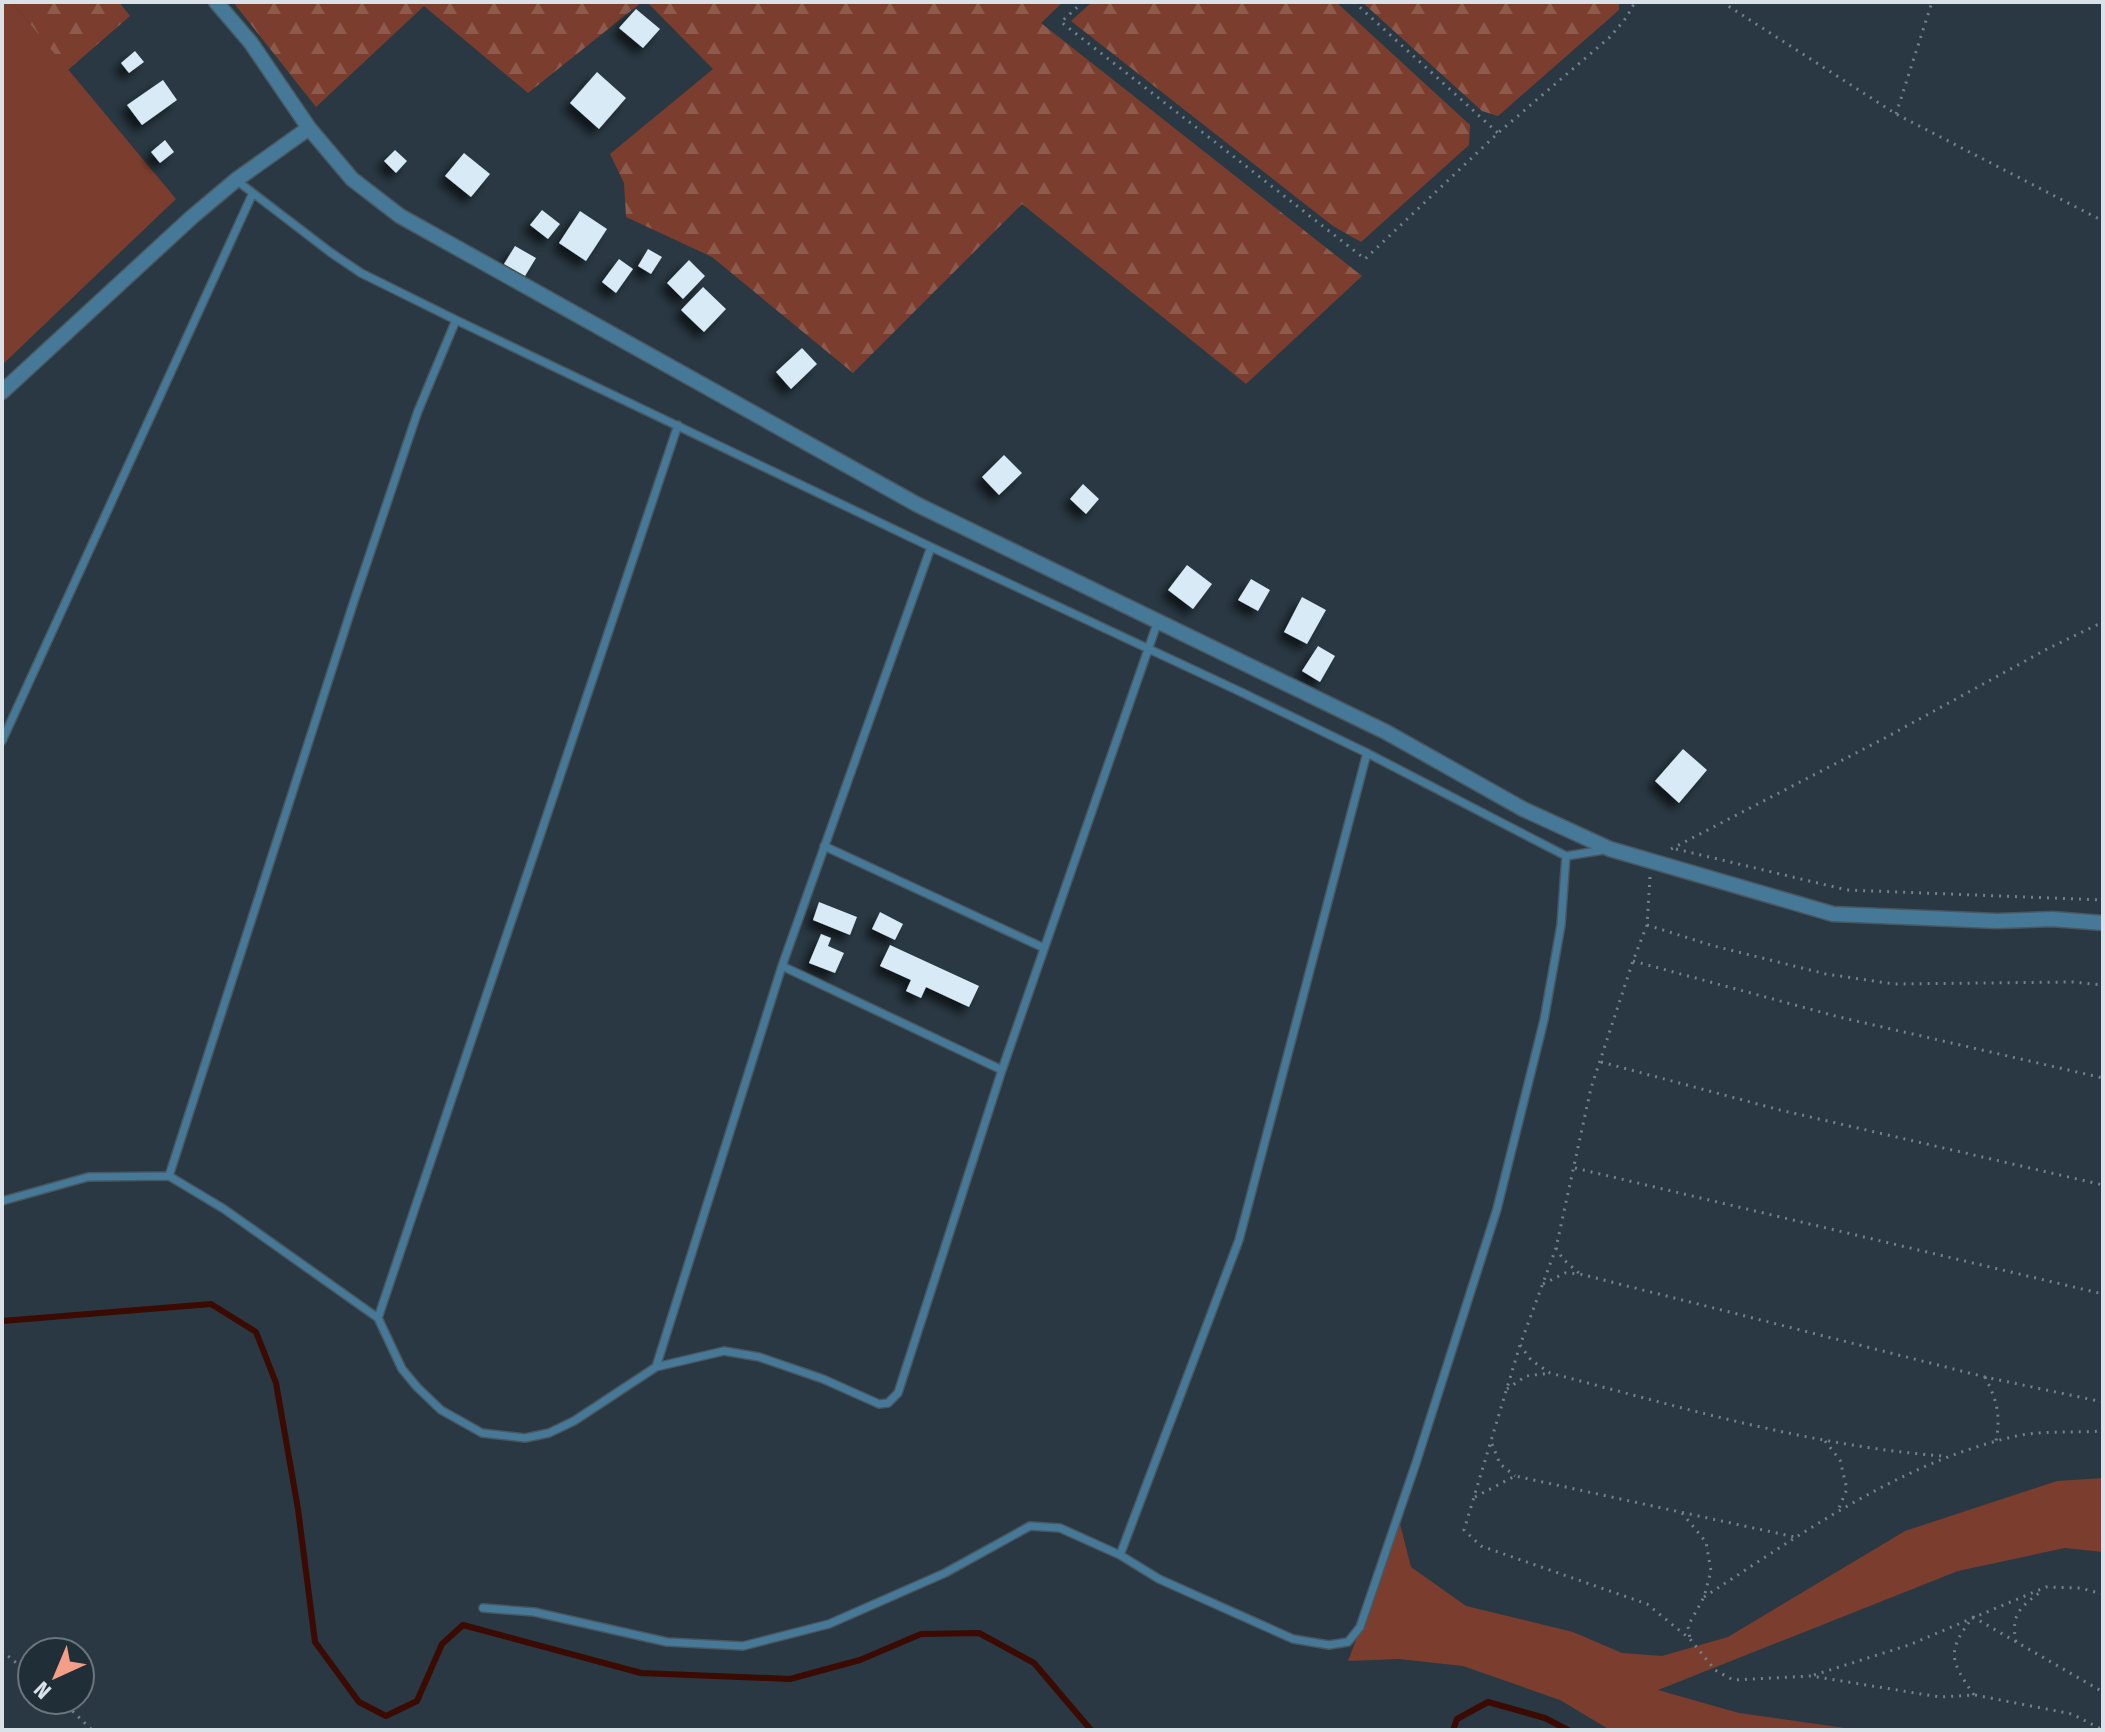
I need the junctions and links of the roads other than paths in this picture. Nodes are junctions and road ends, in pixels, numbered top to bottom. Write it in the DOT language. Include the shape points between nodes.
graph roads {
  1 [pos="216,2"];
  2 [pos="309,128"];
  3 [pos="236,180"];
  4 [pos="252,195"];
  5 [pos="456,320"];
  6 [pos="2,392"];
  7 [pos="678,425"];
  8 [pos="931,547"];
  9 [pos="1158,621"];
  10 [pos="1149,648"];
  11 [pos="2,741"];
  12 [pos="1367,753"];
  13 [pos="824,846"];
  14 [pos="1610,849"];
  15 [pos="1566,856"];
  16 [pos="2103,923"];
  17 [pos="1044,948"];
  18 [pos="782,966"];
  19 [pos="1002,1070"];
  20 [pos="169,1176"];
  21 [pos="2,1201"];
  22 [pos="378,1318"];
  23 [pos="656,1367"];
  24 [pos="1120,1555"];
  25 [pos="483,1608"];
  1 -- 2 [label="street"];
  2 -- 3 [label="street"];
  2 -- 9 [label="street" via="352,179 449,245 918,505"];
  3 -- 4 [label="lane"];
  3 -- 6 [label="street"];
  4 -- 5 [label="lane" via="361,273"];
  4 -- 11 [label="lane"];
  5 -- 7 [label="lane"];
  5 -- 20 [label="lane" via="418,411 354,601"];
  7 -- 8 [label="lane"];
  7 -- 22 [label="lane"];
  8 -- 10 [label="lane"];
  8 -- 13 [label="lane"];
  9 -- 10 [label="lane"];
  9 -- 14 [label="street"];
  10 -- 12 [label="lane"];
  10 -- 17 [label="lane"];
  12 -- 15 [label="lane"];
  12 -- 24 [label="lane" via="1239,1240"];
  13 -- 17 [label="lane"];
  13 -- 18 [label="lane"];
  14 -- 15 [label="lane"];
  14 -- 16 [label="street" via="1833,914"];
  15 -- 24 [label="lane" via="1561,925 1544,1020 1497,1209 1360,1627 1348,1642 1329,1645 1293,1639 1159,1579"];
  17 -- 19 [label="lane"];
  18 -- 19 [label="lane"];
  18 -- 23 [label="lane"];
  19 -- 23 [label="lane" via="893,1400 879,1404 811,1374 724,1351"];
  20 -- 21 [label="lane" via="88,1177"];
  20 -- 22 [label="lane"];
  22 -- 23 [label="lane" via="402,1369 417,1387 441,1410 482,1433 525,1438 549,1433"];
  24 -- 25 [label="lane" via="1060,1528 1030,1526 945,1573 829,1624 743,1646 667,1642 534,1612"];
}
